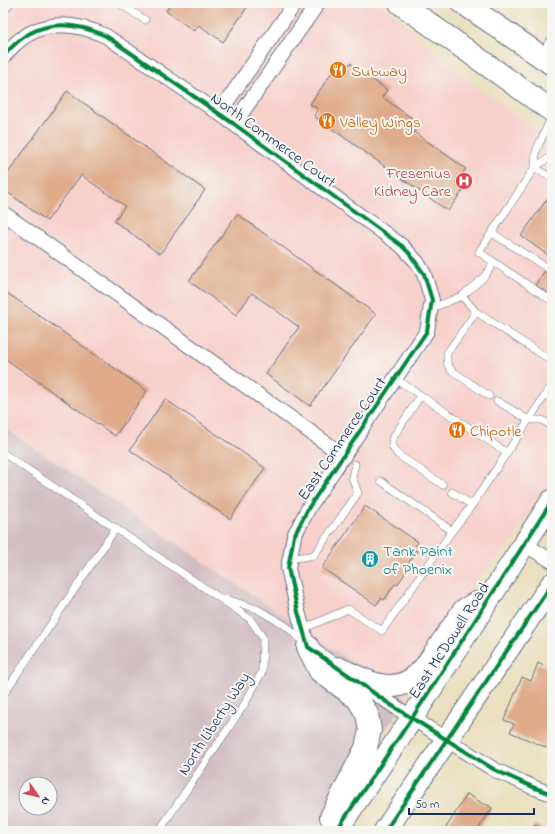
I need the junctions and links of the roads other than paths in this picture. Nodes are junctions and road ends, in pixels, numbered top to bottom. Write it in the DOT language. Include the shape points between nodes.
graph roads {
  1 [pos="10,3"];
  2 [pos="119,3"];
  3 [pos="295,3"];
  4 [pos="318,3"];
  5 [pos="400,3"];
  6 [pos="469,5"];
  7 [pos="3,13"];
  8 [pos="145,20"];
  9 [pos="552,38"];
  10 [pos="3,57"];
  11 [pos="546,60"];
  12 [pos="552,111"];
  13 [pos="219,113"];
  14 [pos="552,116"];
  15 [pos="234,124"];
  16 [pos="552,156"];
  17 [pos="535,167"];
  18 [pos="552,179"];
  19 [pos="3,213"];
  20 [pos="492,233"];
  21 [pos="409,253"];
  22 [pos="494,263"];
  23 [pos="547,268"];
  24 [pos="462,296"];
  25 [pos="552,301"];
  26 [pos="430,309"];
  27 [pos="476,312"];
  28 [pos="552,362"];
  29 [pos="396,378"];
  30 [pos="552,385"];
  31 [pos="421,395"];
  32 [pos="489,396"];
  33 [pos="497,401"];
  34 [pos="529,420"];
  35 [pos="552,426"];
  36 [pos="3,453"];
  37 [pos="507,453"];
  38 [pos="349,460"];
  39 [pos="363,469"];
  40 [pos="381,482"];
  41 [pos="443,485"];
  42 [pos="452,492"];
  43 [pos="552,501"];
  44 [pos="472,505"];
  45 [pos="116,528"];
  46 [pos="452,531"];
  47 [pos="524,544"];
  48 [pos="290,559"];
  49 [pos="552,561"];
  50 [pos="552,584"];
  51 [pos="216,595"];
  52 [pos="491,595"];
  53 [pos="305,638"];
  54 [pos="338,668"];
  55 [pos="3,695"];
  56 [pos="412,718"];
  57 [pos="446,740"];
  58 [pos="552,794"];
  59 [pos="159,831"];
  60 [pos="324,831"];
  61 [pos="336,831"];
  62 [pos="385,831"];
  1 -- 7 [label="lane"];
  2 -- 8 [label="lane"];
  3 -- 13 [label="street"];
  4 -- 15 [label="street"];
  5 -- 12 [label="main road"];
  6 -- 11 [label="main road"];
  9 -- 11 [label="lane"];
  10 -- 13 [label="street, North Commerce Court" via="18,40 47,26 68,25 90,29 106,36"];
  13 -- 15 [label="street, North Commerce Court"];
  14 -- 17 [label="lane" via="536,151"];
  15 -- 21 [label="street, North Commerce Court"];
  16 -- 17 [label="lane"];
  17 -- 18 [label="lane"];
  17 -- 20 [label="lane"];
  19 -- 38 [label="street"];
  20 -- 22 [label="lane" via="479,252"];
  20 -- 23 [label="lane"];
  21 -- 26 [label="street, East Commerce Court" via="424,274 432,300"];
  22 -- 24 [label="lane" via="483,278"];
  22 -- 25 [label="lane"];
  24 -- 26 [label="lane"];
  24 -- 27 [label="lane"];
  26 -- 29 [label="street, East Commerce Court" via="427,331"];
  27 -- 28 [label="lane"];
  27 -- 32 [label="lane" via="447,353 447,363 451,370"];
  29 -- 31 [label="lane"];
  29 -- 38 [label="street, East Commerce Court"];
  30 -- 34 [label="lane"];
  31 -- 37 [label="lane"];
  31 -- 41 [label="lane" via="392,439 392,446 397,454"];
  33 -- 34 [label="lane"];
  34 -- 35 [label="lane" via="542,420"];
  34 -- 37 [label="lane"];
  36 -- 45 [label="lane, North Liberty Way"];
  37 -- 44 [label="lane"];
  38 -- 39 [label="lane"];
  38 -- 48 [label="street, East Commerce Court" via="309,507 294,536"];
  38 -- 48 [label="lane" via="358,493 314,555"];
  40 -- 46 [label="lane"];
  42 -- 44 [label="lane"];
  43 -- 47 [label="main road, East McDowell Road"];
  44 -- 46 [label="lane"];
  45 -- 51 [label="lane, North Liberty Way"];
  45 -- 55 [label="lane"];
  46 -- 53 [label="lane" via="382,631 348,609"];
  47 -- 49 [label="street"];
  47 -- 52 [label="main road, East McDowell Road"];
  48 -- 53 [label="street, East Commerce Court" via="288,568"];
  50 -- 57 [label="main road"];
  51 -- 53 [label="lane, North Liberty Way" via="257,609"];
  51 -- 59 [label="lane, North Liberty Way" via="250,619 263,638 262,672 244,705"];
  52 -- 54 [label="main road" via="464,610 425,667 408,682 397,686 382,686"];
  52 -- 56 [label="main road, East McDowell Road"];
  53 -- 54 [label="street"];
  53 -- 60 [label="main road" via="320,671 358,699 367,714 370,730 366,748"];
  54 -- 56 [label="street"];
  56 -- 57 [label="street"];
  56 -- 61 [label="main road, East McDowell Road"];
  57 -- 58 [label="street" via="495,770"];
  57 -- 62 [label="main road"];
}
